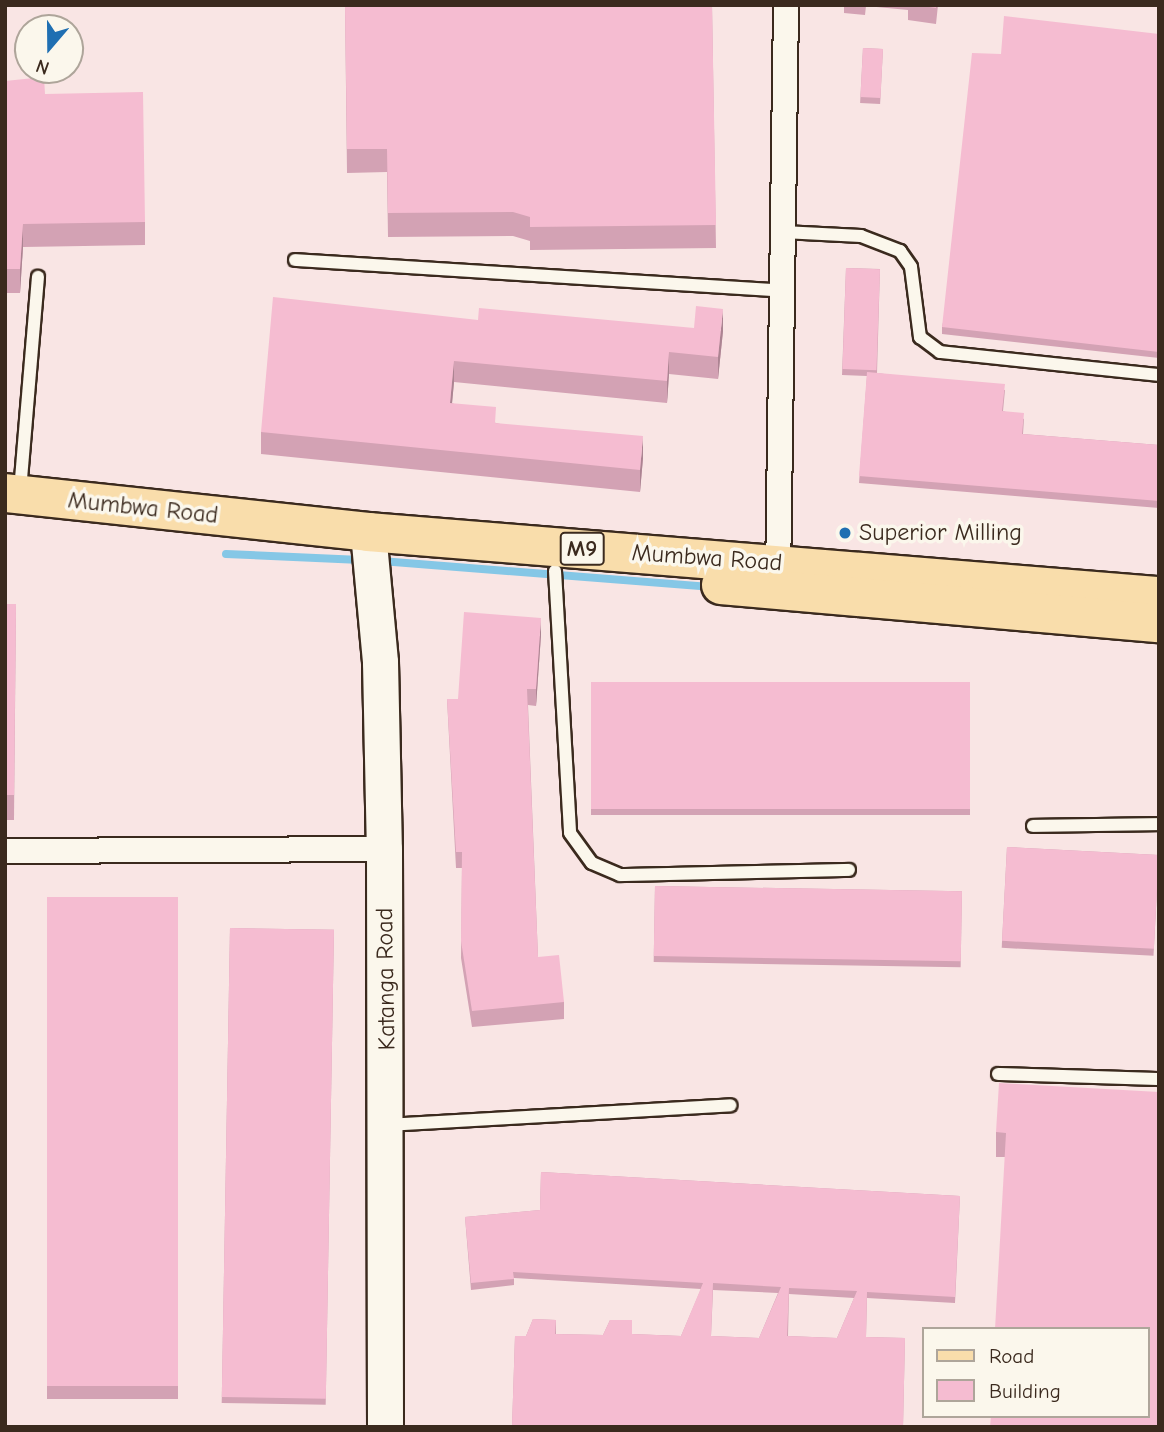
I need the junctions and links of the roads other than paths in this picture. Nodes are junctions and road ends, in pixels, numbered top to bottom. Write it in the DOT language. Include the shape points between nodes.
graph roads {
  1 [pos="786,5"];
  2 [pos="783,232"];
  3 [pos="295,260"];
  4 [pos="38,276"];
  5 [pos="782,291"];
  6 [pos="1159,375"];
  7 [pos="10,502"];
  8 [pos="368,543"];
  9 [pos="555,571"];
  10 [pos="778,577"];
  11 [pos="1159,596"];
  12 [pos="1159,623"];
  13 [pos="1159,824"];
  14 [pos="1033,826"];
  15 [pos="384,849"];
  16 [pos="5,851"];
  17 [pos="849,870"];
  18 [pos="998,1074"];
  19 [pos="1159,1079"];
  20 [pos="730,1105"];
  21 [pos="388,1125"];
  22 [pos="385,1427"];
  1 -- 2 [label="street"];
  2 -- 5 [label="street"];
  2 -- 6 [label="lane" via="861,236 900,251 911,267 920,337 940,352"];
  3 -- 5 [label="lane"];
  4 -- 7 [label="lane"];
  5 -- 10 [label="street"];
  7 -- 8 [label="main road, Mumbwa Road / M9"];
  8 -- 9 [label="main road, Mumbwa Road / M9"];
  8 -- 10 [label="main road, Mumbwa Road / M9"];
  8 -- 15 [label="street, Katanga Road" via="380,662"];
  9 -- 10 [label="main road, Mumbwa Road / M9"];
  9 -- 17 [label="lane" via="570,833 592,863 620,875"];
  10 -- 11 [label="main road, Mumbwa Road / M9"];
  10 -- 12 [label="main road, Mumbwa Road / M9"];
  13 -- 14 [label="lane"];
  15 -- 16 [label="street"];
  15 -- 21 [label="street, Katanga Road"];
  18 -- 19 [label="lane"];
  20 -- 21 [label="lane"];
  21 -- 22 [label="street, Katanga Road"];
}
